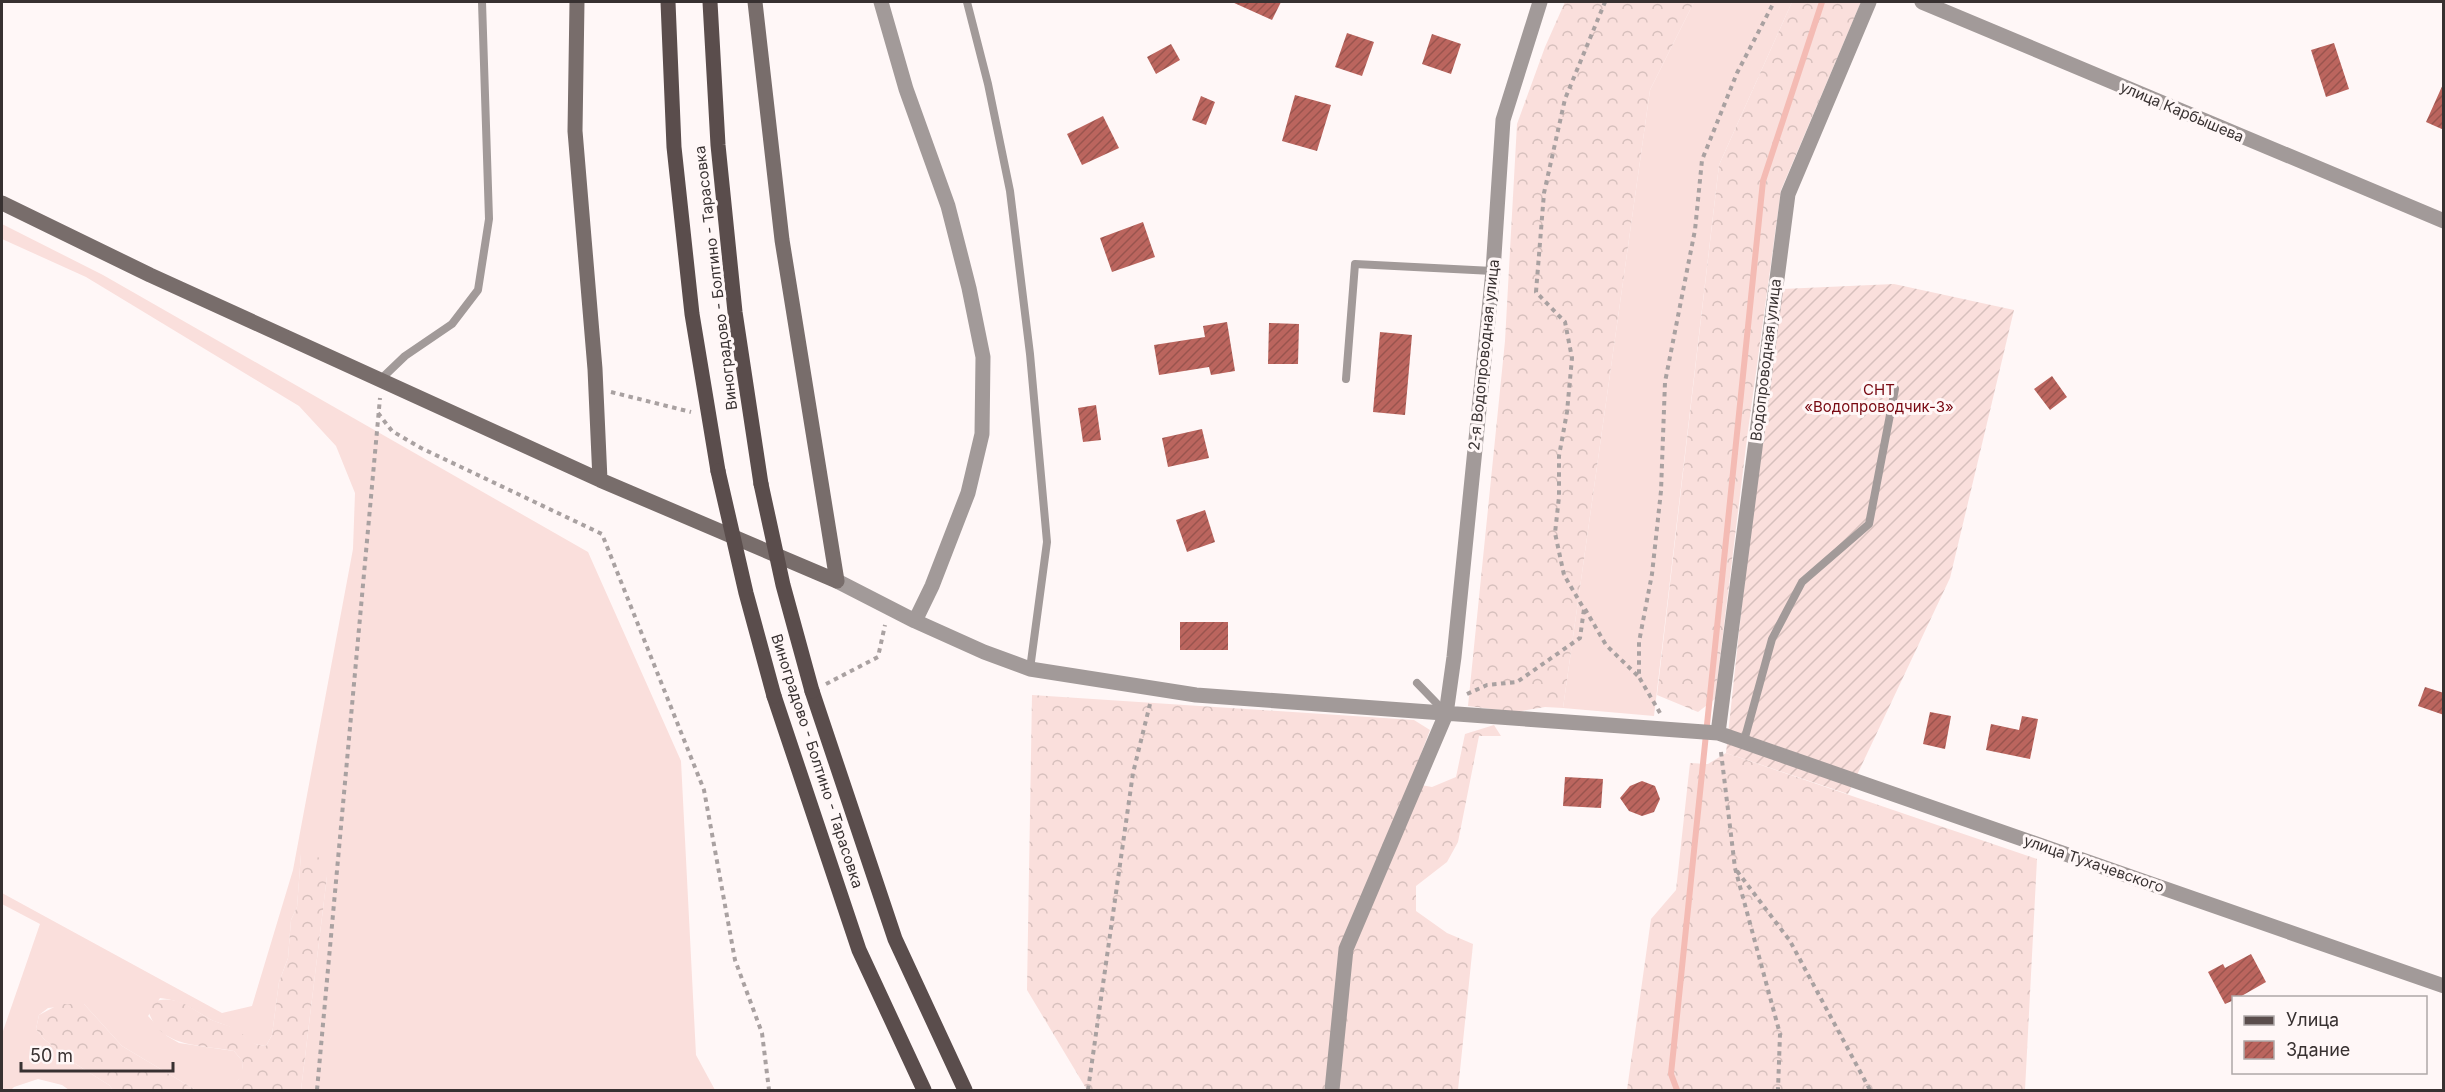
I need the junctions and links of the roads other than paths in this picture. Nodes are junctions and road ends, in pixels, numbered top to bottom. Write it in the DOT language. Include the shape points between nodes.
graph roads {
  1 [pos="482,2"];
  2 [pos="577,2"];
  3 [pos="668,2"];
  4 [pos="710,2"];
  5 [pos="755,2"];
  6 [pos="881,2"];
  7 [pos="967,2"];
  8 [pos="1540,2"];
  9 [pos="1869,2"];
  10 [pos="1922,2"];
  11 [pos="2,203"];
  12 [pos="2444,220"];
  13 [pos="1493,271"];
  14 [pos="381,379"];
  15 [pos="1346,379"];
  16 [pos="1895,389"];
  17 [pos="600,480"];
  18 [pos="837,581"];
  19 [pos="915,621"];
  20 [pos="1030,669"];
  21 [pos="1417,683"];
  22 [pos="1447,710"];
  23 [pos="1718,733"];
  24 [pos="1744,741"];
  25 [pos="2444,986"];
  26 [pos="924,1090"];
  27 [pos="965,1090"];
  28 [pos="1332,1090"];
  1 -- 14 [label="lane" via="489,219 478,290 452,324 405,356"];
  2 -- 17 [label="street" via="575,131 596,369"];
  3 -- 26 [label="main road, Виноградово - Болтино - Тарасовка, bridge" via="674,147 692,314 718,471 746,593 774,696 859,950"];
  4 -- 27 [label="main road, Виноградово - Болтино - Тарасовка, bridge" via="731,276 761,484 783,585 812,691 895,939"];
  5 -- 18 [label="street" via="782,240"];
  6 -- 19 [label="street" via="906,89 948,206 983,357 982,434 968,493"];
  7 -- 20 [label="lane" via="1010,191 1031,366 1047,542"];
  8 -- 13 [label="street, 2-я Водопроводная улица" via="1503,120"];
  9 -- 23 [label="street, Водопроводная улица" via="1788,194"];
  10 -- 12 [label="street, улица Карбышева"];
  11 -- 14 [label="street"];
  13 -- 15 [label="lane" via="1355,264"];
  13 -- 22 [label="street, 2-я Водопроводная улица"];
  14 -- 17 [label="street"];
  16 -- 24 [label="lane" via="1869,524 1802,582 1772,639"];
  17 -- 18 [label="street"];
  18 -- 19 [label="street, улица Тухачевского"];
  19 -- 20 [label="street, улица Тухачевского"];
  20 -- 22 [label="street, улица Тухачевского" via="1196,695"];
  21 -- 22 [label="lane"];
  22 -- 23 [label="street, улица Тухачевского"];
  22 -- 28 [label="street, 2-я Водопроводная улица" via="1346,949"];
  23 -- 24 [label="street, улица Тухачевского"];
  24 -- 25 [label="street, улица Тухачевского"];
}
